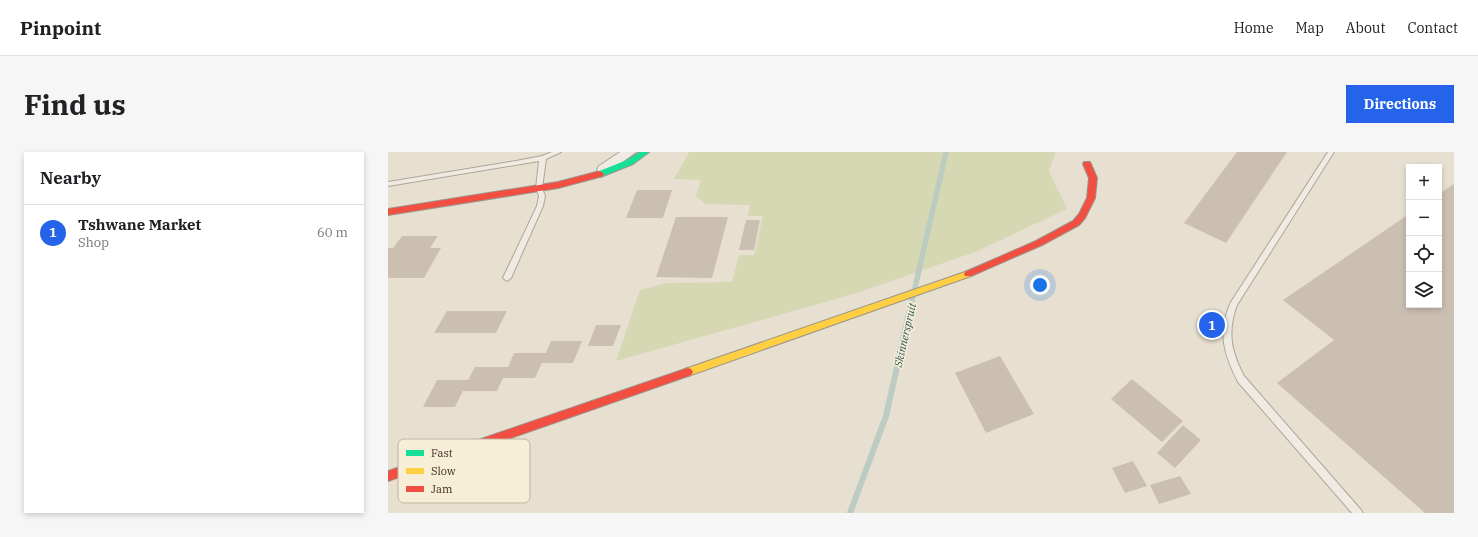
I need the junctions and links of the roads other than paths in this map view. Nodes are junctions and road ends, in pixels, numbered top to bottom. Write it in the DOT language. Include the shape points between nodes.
graph roads {
  1 [pos="558,152"];
  2 [pos="629,152"];
  3 [pos="645,152"];
  4 [pos="1331,152"];
  5 [pos="543,158"];
  6 [pos="1087,164"];
  7 [pos="590,177"];
  8 [pos="388,184"];
  9 [pos="539,188"];
  10 [pos="388,212"];
  11 [pos="507,278"];
  12 [pos="494,439"];
  13 [pos="398,473"];
  14 [pos="388,476"];
  15 [pos="1358,513"];
  1 -- 5 [label="lane"];
  2 -- 7 [label="street"];
  3 -- 7 [label="street" via="617,169"];
  4 -- 15 [label="lane" via="1234,304 1227,320 1227,336 1233,362 1241,379"];
  5 -- 8 [label="lane"];
  5 -- 9 [label="lane"];
  6 -- 12 [label="street" via="1093,178 1091,198 1082,216 1076,223 1039,243 975,272"];
  7 -- 9 [label="street"];
  9 -- 10 [label="street"];
  9 -- 11 [label="lane" via="542,196 540,206"];
  13 -- 14 [label="street"];
}
